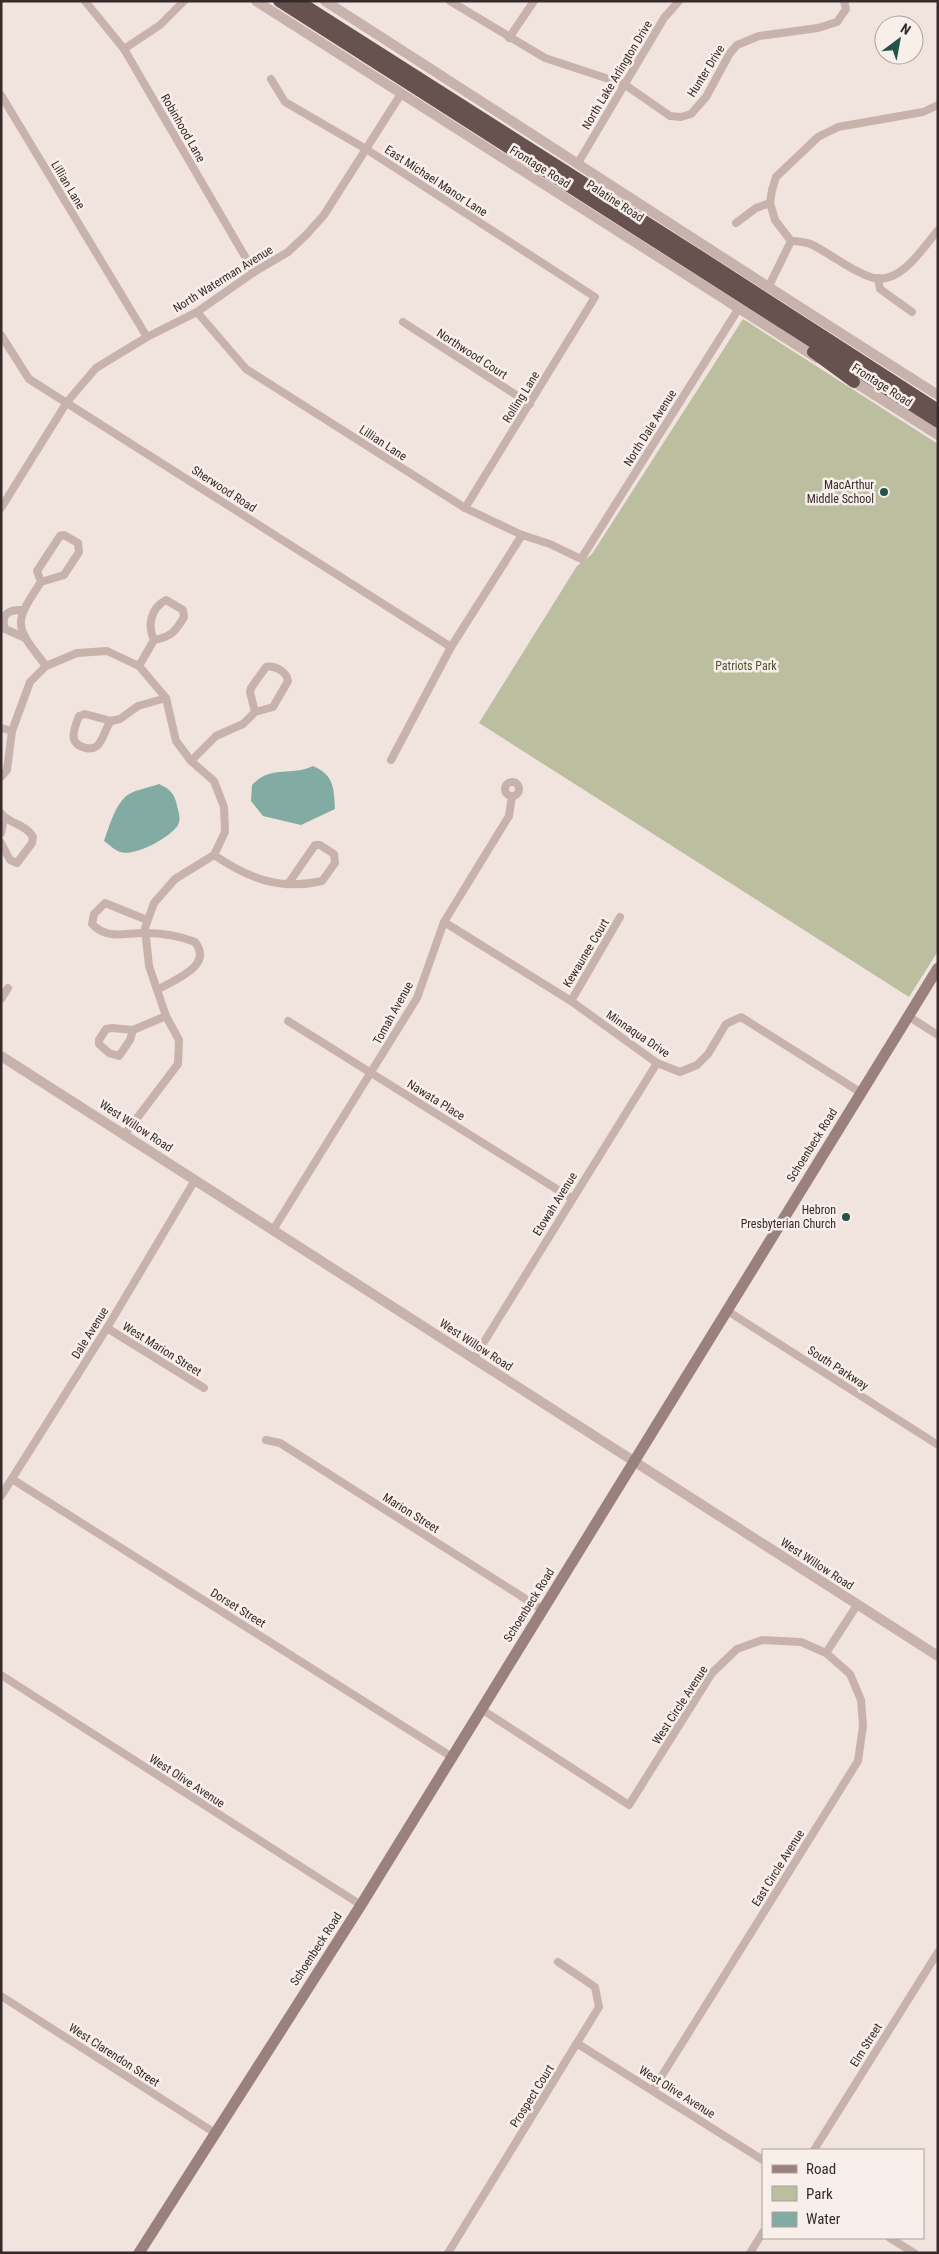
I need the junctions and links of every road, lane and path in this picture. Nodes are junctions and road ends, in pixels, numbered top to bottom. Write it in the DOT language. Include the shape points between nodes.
graph roads {
  1 [pos="84,1"];
  2 [pos="184,1"];
  3 [pos="256,1"];
  4 [pos="279,1"];
  5 [pos="298,1"];
  6 [pos="325,1"];
  7 [pos="450,1"];
  8 [pos="534,1"];
  9 [pos="679,1"];
  10 [pos="844,1"];
  11 [pos="509,38"];
  12 [pos="124,49"];
  13 [pos="271,79"];
  14 [pos="624,84"];
  15 [pos="401,94"];
  16 [pos="1,95"];
  17 [pos="938,105"];
  18 [pos="366,150"];
  19 [pos="578,163"];
  20 [pos="770,203"];
  21 [pos="736,223"];
  22 [pos="938,230"];
  23 [pos="791,241"];
  24 [pos="689,264"];
  25 [pos="254,272"];
  26 [pos="878,278"];
  27 [pos="768,288"];
  28 [pos="595,296"];
  29 [pos="739,308"];
  30 [pos="197,312"];
  31 [pos="912,312"];
  32 [pos="403,322"];
  33 [pos="1,335"];
  34 [pos="147,337"];
  35 [pos="854,382"];
  36 [pos="938,395"];
  37 [pos="67,402"];
  38 [pos="530,404"];
  39 [pos="938,410"];
  40 [pos="938,422"];
  41 [pos="938,436"];
  42 [pos="1,508"];
  43 [pos="465,508"];
  44 [pos="522,535"];
  45 [pos="581,559"];
  46 [pos="41,582"];
  47 [pos="22,610"];
  48 [pos="23,637"];
  49 [pos="154,640"];
  50 [pos="451,648"];
  51 [pos="46,666"];
  52 [pos="139,666"];
  53 [pos="166,698"];
  54 [pos="255,712"];
  55 [pos="111,721"];
  56 [pos="1,728"];
  57 [pos="12,731"];
  58 [pos="391,760"];
  59 [pos="191,762"];
  60 [pos="1,777"];
  61 [pos="512,796"];
  62 [pos="3,815"];
  63 [pos="1,833"];
  64 [pos="1,843"];
  65 [pos="214,854"];
  66 [pos="288,884"];
  67 [pos="620,917"];
  68 [pos="147,920"];
  69 [pos="444,922"];
  70 [pos="145,933"];
  71 [pos="938,968"];
  72 [pos="8,988"];
  73 [pos="156,990"];
  74 [pos="1,999"];
  75 [pos="571,1001"];
  76 [pos="166,1016"];
  77 [pos="908,1016"];
  78 [pos="288,1021"];
  79 [pos="134,1030"];
  80 [pos="938,1035"];
  81 [pos="1,1056"];
  82 [pos="657,1063"];
  83 [pos="371,1073"];
  84 [pos="860,1092"];
  85 [pos="125,1134"];
  86 [pos="195,1180"];
  87 [pos="572,1198"];
  88 [pos="272,1230"];
  89 [pos="726,1310"];
  90 [pos="107,1328"];
  91 [pos="474,1358"];
  92 [pos="204,1388"];
  93 [pos="266,1440"];
  94 [pos="938,1445"];
  95 [pos="634,1460"];
  96 [pos="12,1479"];
  97 [pos="1,1496"];
  98 [pos="857,1605"];
  99 [pos="543,1610"];
  100 [pos="826,1653"];
  101 [pos="938,1656"];
  102 [pos="1,1675"];
  103 [pos="481,1709"];
  104 [pos="452,1756"];
  105 [pos="361,1906"];
  106 [pos="938,1952"];
  107 [pos="558,1962"];
  108 [pos="1,1996"];
  109 [pos="578,2044"];
  110 [pos="653,2090"];
  111 [pos="215,2133"];
  112 [pos="815,2149"];
  113 [pos="762,2159"];
  114 [pos="762,2234"];
  115 [pos="892,2239"];
  116 [pos="138,2253"];
  117 [pos="448,2253"];
  118 [pos="750,2253"];
  119 [pos="914,2253"];
  1 -- 12 [label="street, Robinhood Lane"];
  2 -- 12 [label="street" via="160,25"];
  3 -- 15 [label="street, Frontage Road"];
  4 -- 24 [label="highway, Palatine Road"];
  5 -- 39 [label="highway, Palatine Road"];
  6 -- 19 [label="street, Frontage Road"];
  7 -- 11 [label="street, Hunter Drive"];
  8 -- 11 [label="street"];
  9 -- 14 [label="street, North Lake Arlington Drive" via="664,18"];
  10 -- 14 [label="street, Hunter Drive" via="846,9 837,22 818,28 759,36 737,45 691,114 670,116"];
  11 -- 14 [label="street, Hunter Drive" via="556,63"];
  12 -- 25 [label="street, Robinhood Lane"];
  13 -- 18 [label="street, East Michael Manor Lane" via="285,102"];
  14 -- 19 [label="street, North Lake Arlington Drive"];
  15 -- 18 [label="street, North Waterman Avenue"];
  15 -- 29 [label="street, Frontage Road"];
  16 -- 34 [label="street, Lillian Lane"];
  17 -- 20 [label="street" via="923,112 838,127 818,137 776,177"];
  18 -- 25 [label="street, North Waterman Avenue" via="324,215 288,252"];
  18 -- 28 [label="street, East Michael Manor Lane"];
  19 -- 27 [label="street, Frontage Road"];
  20 -- 21 [label="street" via="756,208"];
  20 -- 23 [label="street" via="775,220"];
  22 -- 26 [label="street" via="902,270 886,278"];
  23 -- 26 [label="street" via="809,242 865,275"];
  23 -- 27 [label="street"];
  24 -- 35 [label="highway"];
  24 -- 40 [label="highway, Palatine Road"];
  25 -- 30 [label="street, North Waterman Avenue"];
  26 -- 31 [label="street" via="880,289"];
  27 -- 36 [label="street, Frontage Road"];
  28 -- 38 [label="street, Rolling Lane"];
  29 -- 35 [label="street, Frontage Road"];
  29 -- 45 [label="street, North Dale Avenue"];
  30 -- 34 [label="street, North Waterman Avenue"];
  30 -- 43 [label="street, Lillian Lane" via="246,369"];
  32 -- 38 [label="street, Northwood Court"];
  33 -- 37 [label="street, Sherwood Road" via="29,379"];
  34 -- 37 [label="street, North Waterman Avenue" via="96,368"];
  35 -- 41 [label="street, Frontage Road"];
  37 -- 42 [label="street, North Waterman Avenue"];
  37 -- 50 [label="street, Sherwood Road"];
  38 -- 43 [label="street, Rolling Lane"];
  43 -- 44 [label="street, Lillian Lane"];
  44 -- 45 [label="street, Lillian Lane"];
  44 -- 50 [label="street"];
  46 -- 46 [label="street" via="64,575 79,552 78,544 64,535 60,536 37,571"];
  46 -- 47 [label="street"];
  47 -- 48 [label="street"];
  47 -- 48 [label="street" via="8,612 3,622 5,629"];
  48 -- 51 [label="street"];
  49 -- 49 [label="street" via="174,633 184,617 183,610 169,601 163,602 150,620"];
  49 -- 52 [label="street"];
  50 -- 58 [label="street"];
  51 -- 52 [label="street" via="77,653 107,651"];
  51 -- 57 [label="street" via="30,682"];
  52 -- 53 [label="street"];
  53 -- 55 [label="street" via="143,704"];
  53 -- 59 [label="street" via="176,741"];
  54 -- 54 [label="street" via="273,707 288,685 288,677 274,667 266,666 251,688"];
  54 -- 59 [label="street" via="243,724 216,736"];
  55 -- 55 [label="street" via="85,714 79,716 74,743 90,749 95,747"];
  56 -- 57 [label="street"];
  57 -- 60 [label="street" via="7,770"];
  59 -- 65 [label="street" via="214,781 224,807 225,832"];
  61 -- 69 [label="street, Tomah Avenue" via="509,816"];
  62 -- 63 [label="street"];
  62 -- 64 [label="street" via="33,837 17,863 10,860"];
  65 -- 66 [label="street" via="243,873 277,884"];
  65 -- 68 [label="street" via="175,879 154,903"];
  66 -- 66 [label="street" via="322,881 335,863 334,854 320,844 315,845"];
  67 -- 75 [label="street, Kewaunee Court"];
  68 -- 70 [label="street"];
  68 -- 70 [label="street" via="105,903 92,919 92,924 103,933"];
  69 -- 75 [label="street, Minnaqua Drive"];
  69 -- 83 [label="street, Tomah Avenue" via="417,998"];
  70 -- 73 [label="street" via="148,966"];
  70 -- 73 [label="street" via="188,939 195,942 201,951 201,959 196,966"];
  71 -- 77 [label="main road, Schoenbeck Road"];
  72 -- 74 [label="street"];
  73 -- 76 [label="street"];
  75 -- 82 [label="street, Minnaqua Drive"];
  76 -- 79 [label="street"];
  76 -- 85 [label="street" via="179,1040 178,1064"];
  77 -- 80 [label="street"];
  77 -- 84 [label="main road, Schoenbeck Road"];
  78 -- 83 [label="street, Nawata Place"];
  79 -- 79 [label="street" via="106,1029 99,1044 109,1053 119,1056"];
  81 -- 85 [label="street, West Willow Road"];
  82 -- 84 [label="street, Minnaqua Drive" via="680,1072 697,1065 708,1054 726,1024 741,1017"];
  82 -- 87 [label="street, Etowah Avenue"];
  83 -- 87 [label="street, Nawata Place"];
  83 -- 88 [label="street, Tomah Avenue"];
  84 -- 89 [label="main road, Schoenbeck Road"];
  85 -- 86 [label="street, West Willow Road"];
  86 -- 88 [label="street, West Willow Road"];
  86 -- 90 [label="street, Dale Avenue"];
  87 -- 91 [label="street, Etowah Avenue"];
  88 -- 91 [label="street, West Willow Road"];
  89 -- 94 [label="street, South Parkway"];
  89 -- 95 [label="main road, Schoenbeck Road"];
  90 -- 92 [label="street, West Marion Street"];
  90 -- 96 [label="street, Dale Avenue"];
  91 -- 95 [label="street, West Willow Road"];
  93 -- 99 [label="street, Marion Street" via="280,1443"];
  95 -- 98 [label="street, West Willow Road"];
  95 -- 99 [label="main road, Schoenbeck Road"];
  96 -- 97 [label="street, Dale Avenue"];
  96 -- 104 [label="street, Dorset Street"];
  98 -- 100 [label="street"];
  98 -- 101 [label="street, West Willow Road"];
  99 -- 103 [label="main road, Schoenbeck Road"];
  100 -- 103 [label="street, West Circle Avenue" via="801,1642 762,1640 737,1650 712,1673 629,1805"];
  100 -- 110 [label="street, East Circle Avenue" via="850,1674 861,1700 863,1726 858,1761"];
  102 -- 105 [label="street, West Olive Avenue"];
  103 -- 104 [label="main road, Schoenbeck Road"];
  104 -- 105 [label="main road, Schoenbeck Road"];
  105 -- 111 [label="main road, Schoenbeck Road"];
  106 -- 112 [label="street, Elm Street"];
  107 -- 109 [label="street, Prospect Court" via="595,1987 599,2007"];
  108 -- 111 [label="street, West Clarendon Street"];
  109 -- 110 [label="street, West Olive Avenue"];
  109 -- 117 [label="street, Prospect Court"];
  110 -- 113 [label="street, West Olive Avenue"];
  111 -- 116 [label="main road, Schoenbeck Road"];
  114 -- 118 [label="street"];
  115 -- 119 [label="street"];
}
